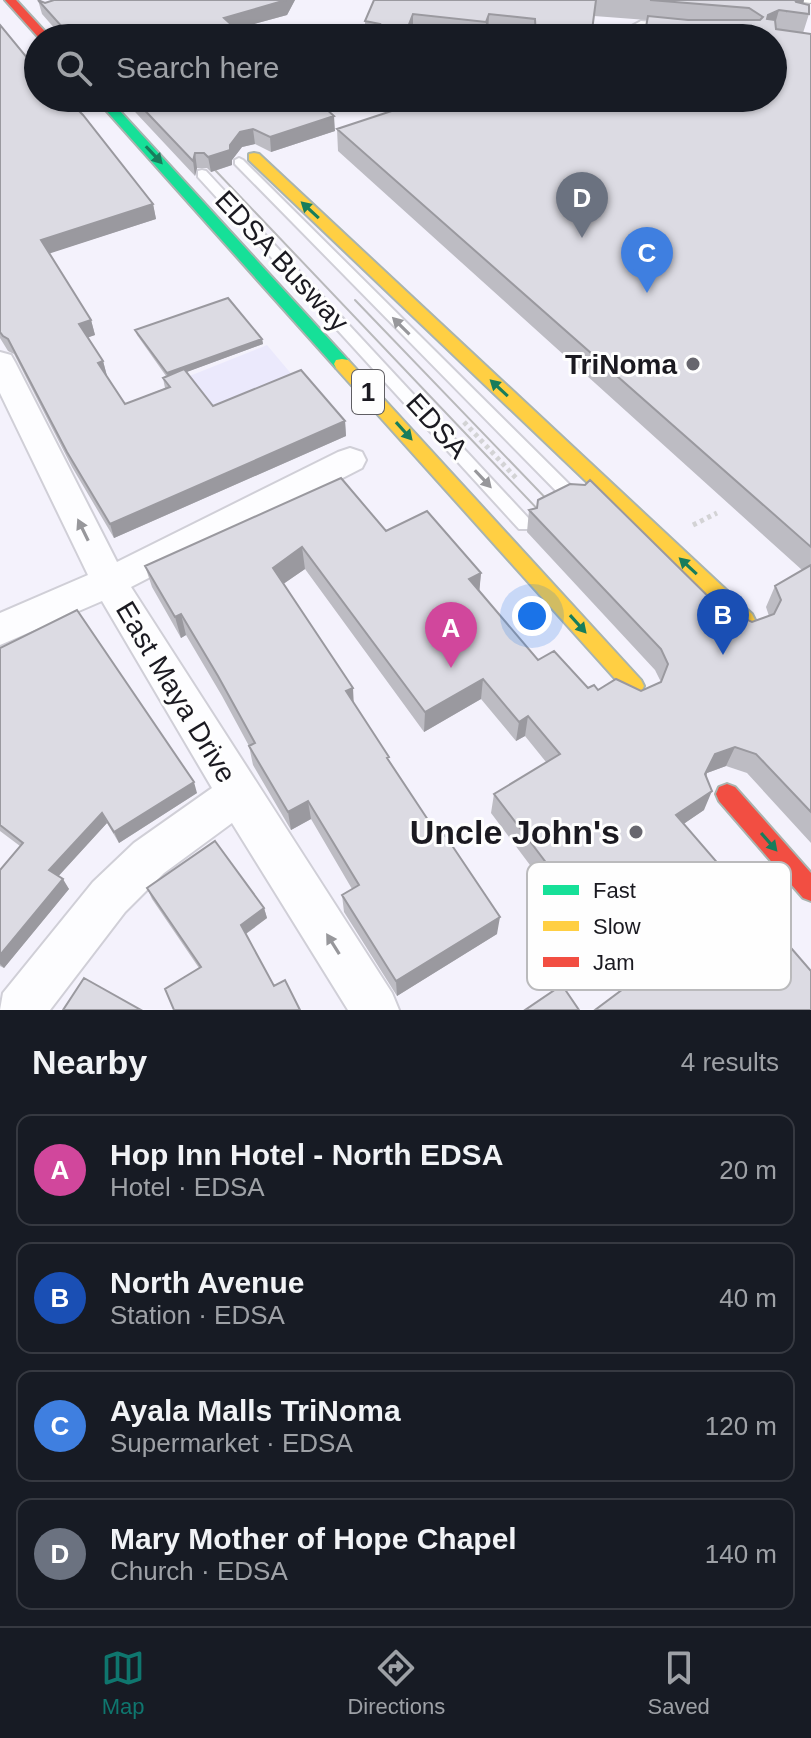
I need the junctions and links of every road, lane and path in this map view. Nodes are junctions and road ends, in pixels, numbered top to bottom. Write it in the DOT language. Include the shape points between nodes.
graph roads {
  1 [pos="10,0"];
  2 [pos="32,24"];
  3 [pos="114,112"];
  4 [pos="246,160"];
  5 [pos="202,174"];
  6 [pos="0,362"];
  7 [pos="464,422"];
  8 [pos="350,460"];
  9 [pos="529,471"];
  10 [pos="516,478"];
  11 [pos="503,485"];
  12 [pos="575,500"];
  13 [pos="717,513"];
  14 [pos="525,525"];
  15 [pos="687,528"];
  16 [pos="109,582"];
  17 [pos="745,620"];
  18 [pos="0,630"];
  19 [pos="634,686"];
  20 [pos="238,794"];
  21 [pos="727,794"];
  22 [pos="786,862"];
  23 [pos="791,867"];
  24 [pos="811,890"];
  25 [pos="20,1010"];
  26 [pos="375,1010"];
  1 -- 2 [label="highway"];
  3 -- 19 [label="highway, EDSA / 1, one-way"];
  12 -- 4 [label="lane, EDSA Busway, one-way"];
  17 -- 4 [label="highway, one-way"];
  5 -- 14 [label="lane, EDSA Busway, one-way"];
  16 -- 6 [label="street, East Maya Drive, one-way"];
  7 -- 10 [label="path"];
  8 -- 16 [label="street"];
  9 -- 10 [label="path"];
  10 -- 11 [label="path"];
  13 -- 15 [label="path"];
  16 -- 18 [label="street"];
  16 -- 20 [label="street, East Maya Drive"];
  20 -- 25 [label="street" via="149,858 119,887"];
  26 -- 20 [label="street, East Maya Drive, one-way"];
  21 -- 22 [label="highway, one-way"];
  23 -- 24 [label="highway, one-way"];
}
